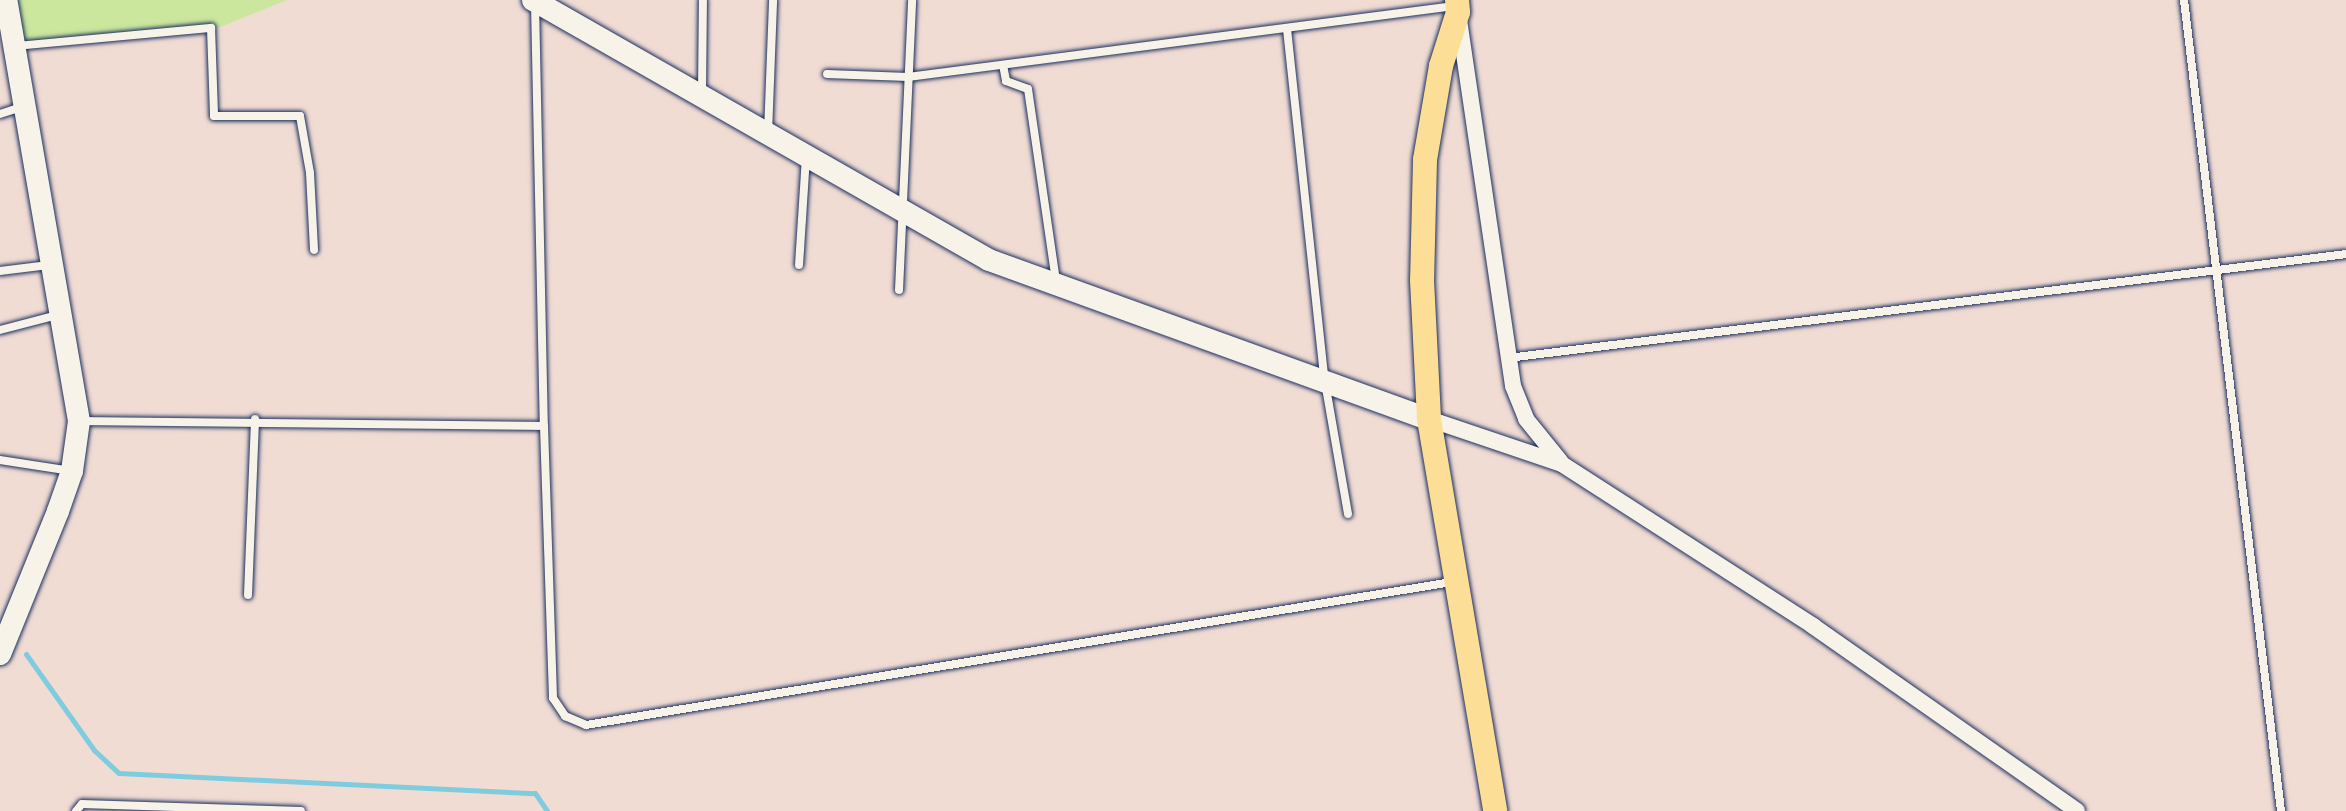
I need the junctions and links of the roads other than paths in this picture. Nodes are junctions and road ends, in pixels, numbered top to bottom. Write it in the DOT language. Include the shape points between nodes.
graph roads {
  1 [pos="703,0"];
  2 [pos="773,0"];
  3 [pos="912,0"];
  4 [pos="2184,0"];
  5 [pos="534,1"];
  6 [pos="4,6"];
  7 [pos="1457,6"];
  8 [pos="1287,29"];
  9 [pos="15,46"];
  10 [pos="1003,65"];
  11 [pos="827,74"];
  12 [pos="908,77"];
  13 [pos="702,96"];
  14 [pos="23,107"];
  15 [pos="0,114"];
  16 [pos="768,133"];
  17 [pos="806,154"];
  18 [pos="901,209"];
  19 [pos="314,250"];
  20 [pos="2346,254"];
  21 [pos="49,265"];
  22 [pos="799,265"];
  23 [pos="2219,269"];
  24 [pos="0,271"];
  25 [pos="1057,287"];
  26 [pos="899,290"];
  27 [pos="58,315"];
  28 [pos="0,330"];
  29 [pos="1507,358"];
  30 [pos="1325,382"];
  31 [pos="255,419"];
  32 [pos="1429,419"];
  33 [pos="79,421"];
  34 [pos="544,426"];
  35 [pos="0,460"];
  36 [pos="1562,464"];
  37 [pos="72,471"];
  38 [pos="1348,514"];
  39 [pos="1454,582"];
  40 [pos="248,595"];
  41 [pos="0,654"];
  42 [pos="76,811"];
  43 [pos="301,811"];
  44 [pos="1495,811"];
  45 [pos="2077,811"];
  46 [pos="2281,811"];
  1 -- 13 [label="lane"];
  2 -- 16 [label="lane"];
  3 -- 12 [label="lane"];
  4 -- 23 [label="lane"];
  5 -- 13 [label="street"];
  5 -- 34 [label="lane"];
  6 -- 9 [label="street"];
  7 -- 8 [label="lane"];
  7 -- 29 [label="street"];
  7 -- 32 [label="main road" via="1425,160 1422,280"];
  8 -- 10 [label="lane"];
  8 -- 30 [label="lane"];
  9 -- 14 [label="street"];
  9 -- 19 [label="lane" via="211,28 214,116 300,116 310,173"];
  10 -- 12 [label="lane"];
  10 -- 25 [label="lane" via="1006,81 1028,89"];
  11 -- 12 [label="lane"];
  12 -- 18 [label="lane"];
  13 -- 16 [label="street"];
  14 -- 15 [label="lane"];
  14 -- 21 [label="street"];
  16 -- 17 [label="street"];
  17 -- 18 [label="street"];
  17 -- 22 [label="lane"];
  18 -- 25 [label="street" via="989,260"];
  18 -- 26 [label="lane"];
  20 -- 23 [label="lane"];
  21 -- 24 [label="lane"];
  21 -- 27 [label="street"];
  23 -- 29 [label="lane"];
  23 -- 46 [label="lane"];
  25 -- 30 [label="street"];
  27 -- 28 [label="lane"];
  27 -- 33 [label="street"];
  29 -- 36 [label="street" via="1526,419"];
  30 -- 32 [label="street"];
  30 -- 38 [label="lane"];
  31 -- 33 [label="lane"];
  31 -- 34 [label="lane"];
  31 -- 40 [label="lane"];
  32 -- 36 [label="street"];
  32 -- 39 [label="main road"];
  33 -- 37 [label="street"];
  34 -- 39 [label="lane" via="553,698 565,716 586,725"];
  35 -- 37 [label="lane"];
  36 -- 45 [label="street" via="1813,626"];
  37 -- 41 [label="street"];
  39 -- 44 [label="main road"];
  42 -- 43 [label="lane" via="82,804"];
}
